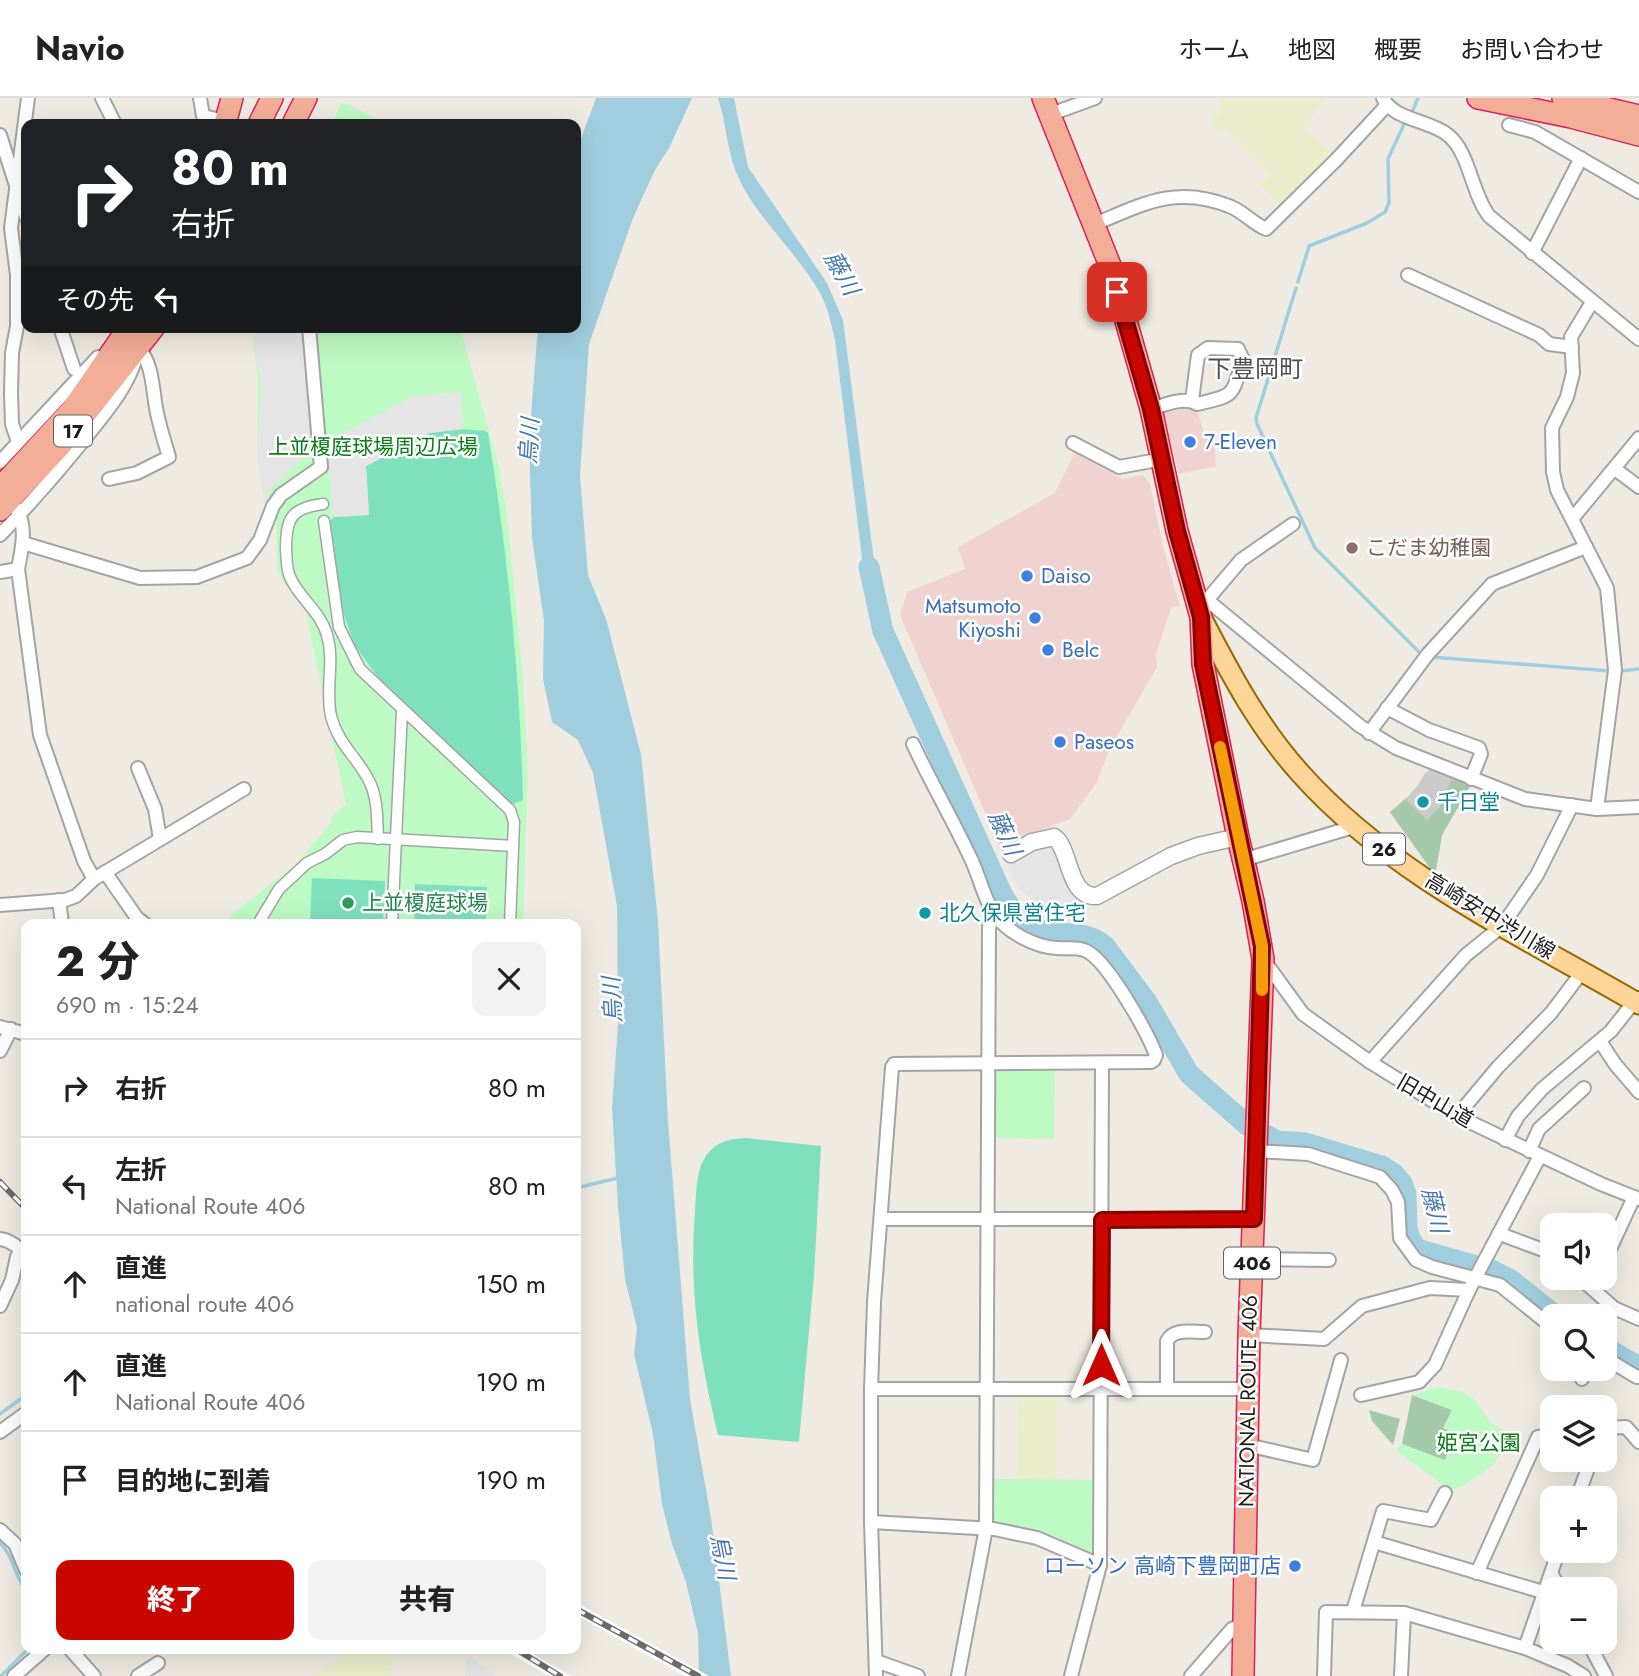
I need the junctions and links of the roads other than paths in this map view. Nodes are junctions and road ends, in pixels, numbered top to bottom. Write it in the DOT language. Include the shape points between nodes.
graph roads {
  1 [pos="28,98"];
  2 [pos="102,98"];
  3 [pos="200,98"];
  4 [pos="232,98"];
  5 [pos="272,98"];
  6 [pos="286,98"];
  7 [pos="306,98"];
  8 [pos="1095,98"];
  9 [pos="1478,98"];
  10 [pos="1563,98"];
  11 [pos="1383,101"];
  12 [pos="1047,106"];
  13 [pos="1639,116"];
  14 [pos="25,119"];
  15 [pos="112,119"];
  16 [pos="213,119"];
  17 [pos="227,119"];
  18 [pos="262,119"];
  19 [pos="276,119"];
  20 [pos="296,119"];
  21 [pos="1509,125"];
  22 [pos="0,135"];
  23 [pos="1639,135"];
  24 [pos="21,149"];
  25 [pos="1581,158"];
  26 [pos="16,185"];
  27 [pos="1639,192"];
  28 [pos="21,201"];
  29 [pos="7,211"];
  30 [pos="1095,224"];
  31 [pos="1532,253"];
  32 [pos="21,272"];
  33 [pos="1408,275"];
  34 [pos="21,286"];
  35 [pos="1592,302"];
  36 [pos="62,333"];
  37 [pos="117,333"];
  38 [pos="125,333"];
  39 [pos="310,333"];
  40 [pos="140,337"];
  41 [pos="1639,339"];
  42 [pos="1572,347"];
  43 [pos="74,369"];
  44 [pos="5,394"];
  45 [pos="1192,400"];
  46 [pos="74,407"];
  47 [pos="1151,409"];
  48 [pos="1639,438"];
  49 [pos="18,442"];
  50 [pos="1073,443"];
  51 [pos="1163,459"];
  52 [pos="0,462"];
  53 [pos="1615,469"];
  54 [pos="109,479"];
  55 [pos="1639,487"];
  56 [pos="0,488"];
  57 [pos="323,504"];
  58 [pos="12,510"];
  59 [pos="1572,519"];
  60 [pos="324,521"];
  61 [pos="1293,524"];
  62 [pos="0,534"];
  63 [pos="23,543"];
  64 [pos="1586,547"];
  65 [pos="18,569"];
  66 [pos="0,572"];
  67 [pos="1202,607"];
  68 [pos="1387,708"];
  69 [pos="402,711"];
  70 [pos="1369,733"];
  71 [pos="913,744"];
  72 [pos="138,768"];
  73 [pos="1471,779"];
  74 [pos="244,789"];
  75 [pos="1572,805"];
  76 [pos="1639,807"];
  77 [pos="1597,809"];
  78 [pos="1353,827"];
  79 [pos="1238,837"];
  80 [pos="160,839"];
  81 [pos="378,839"];
  82 [pos="396,839"];
  83 [pos="513,846"];
  84 [pos="1011,854"];
  85 [pos="1243,860"];
  86 [pos="100,876"];
  87 [pos="59,900"];
  88 [pos="0,905"];
  89 [pos="994,914"];
  90 [pos="61,919"];
  91 [pos="138,919"];
  92 [pos="261,919"];
  93 [pos="392,919"];
  94 [pos="510,919"];
  95 [pos="1502,926"];
  96 [pos="1263,959"];
  97 [pos="1582,972"];
  98 [pos="1638,1000"];
  99 [pos="5,1028"];
  100 [pos="1600,1041"];
  101 [pos="0,1051"];
  102 [pos="1370,1062"];
  103 [pos="990,1063"];
  104 [pos="1102,1063"];
  105 [pos="1584,1088"];
  106 [pos="1639,1092"];
  107 [pos="1457,1116"];
  108 [pos="1256,1137"];
  109 [pos="1505,1140"];
  110 [pos="1534,1154"];
  111 [pos="1637,1198"];
  112 [pos="881,1219"];
  113 [pos="1254,1219"];
  114 [pos="989,1220"];
  115 [pos="1102,1220"];
  116 [pos="1500,1234"];
  117 [pos="1617,1237"];
  118 [pos="0,1239"];
  119 [pos="1540,1249"];
  120 [pos="21,1251"];
  121 [pos="21,1255"];
  122 [pos="1252,1259"];
  123 [pos="1329,1260"];
  124 [pos="1474,1280"];
  125 [pos="1600,1290"];
  126 [pos="0,1307"];
  127 [pos="1540,1317"];
  128 [pos="1639,1319"];
  129 [pos="1205,1332"];
  130 [pos="1249,1335"];
  131 [pos="1341,1360"];
  132 [pos="1617,1365"];
  133 [pos="1637,1377"];
  134 [pos="1167,1388"];
  135 [pos="871,1389"];
  136 [pos="1101,1389"];
  137 [pos="1248,1389"];
  138 [pos="988,1390"];
  139 [pos="1361,1395"];
  140 [pos="21,1417"];
  141 [pos="1617,1427"];
  142 [pos="0,1432"];
  143 [pos="1540,1437"];
  144 [pos="1639,1441"];
  145 [pos="1247,1445"];
  146 [pos="1445,1493"];
  147 [pos="871,1521"];
  148 [pos="986,1528"];
  149 [pos="0,1530"];
  150 [pos="1374,1542"];
  151 [pos="21,1558"];
  152 [pos="1554,1563"];
  153 [pos="1100,1565"];
  154 [pos="1477,1573"];
  155 [pos="1551,1573"];
  156 [pos="1549,1577"];
  157 [pos="1553,1577"];
  158 [pos="1540,1591"];
  159 [pos="1540,1601"];
  160 [pos="1353,1611"];
  161 [pos="1404,1613"];
  162 [pos="1244,1623"];
  163 [pos="1525,1648"];
  164 [pos="39,1654"];
  165 [pos="74,1654"];
  166 [pos="1594,1654"];
  167 [pos="876,1661"];
  168 [pos="158,1663"];
  169 [pos="1404,1675"];
  170 [pos="13,1676"];
  171 [pos="94,1676"];
  172 [pos="138,1676"];
  173 [pos="876,1676"];
  174 [pos="918,1676"];
  175 [pos="958,1676"];
  176 [pos="1071,1676"];
  177 [pos="1191,1676"];
  178 [pos="1243,1676"];
  179 [pos="1324,1676"];
  180 [pos="1584,1676"];
  181 [pos="1606,1676"];
  1 -- 14 [label="street"];
  2 -- 15 [label="street"];
  3 -- 16 [label="street" via="203,116"];
  4 -- 17 [label="highway"];
  5 -- 18 [label="highway"];
  6 -- 19 [label="highway"];
  7 -- 20 [label="highway"];
  8 -- 12 [label="street"];
  9 -- 23 [label="highway"];
  10 -- 13 [label="highway"];
  11 -- 30 [label="street" via="1336,160 1266,229 1229,206 1176,197 1151,200"];
  11 -- 31 [label="street" via="1456,142 1482,206"];
  12 -- 30 [label="highway, 406"];
  21 -- 25 [label="street" via="1535,132"];
  22 -- 26 [label="street"];
  24 -- 26 [label="street"];
  25 -- 27 [label="street"];
  25 -- 31 [label="street"];
  26 -- 28 [label="street"];
  26 -- 29 [label="street"];
  29 -- 32 [label="street"];
  30 -- 47 [label="highway, 406"];
  31 -- 35 [label="street"];
  33 -- 42 [label="street" via="1539,335 1549,344"];
  34 -- 44 [label="street"];
  35 -- 41 [label="street"];
  35 -- 42 [label="street" via="1571,337"];
  36 -- 43 [label="street"];
  37 -- 49 [label="street"];
  38 -- 46 [label="highway, 17"];
  39 -- 63 [label="street" via="321,467 281,495 247,558 197,577 139,578"];
  40 -- 46 [label="highway, 17"];
  40 -- 54 [label="street" via="169,457 137,473"];
  40 -- 58 [label="highway, 17"];
  42 -- 59 [label="street" via="1573,373 1552,428 1553,472"];
  44 -- 49 [label="street"];
  45 -- 45 [label="street" via="1197,404 1230,393 1243,360 1238,349 1208,348 1198,355"];
  45 -- 47 [label="street"];
  46 -- 56 [label="highway, 17"];
  47 -- 51 [label="highway, 406"];
  48 -- 53 [label="street"];
  49 -- 52 [label="street"];
  50 -- 51 [label="street" via="1119,467"];
  51 -- 67 [label="highway, 406" via="1177,531"];
  53 -- 55 [label="street"];
  53 -- 59 [label="street"];
  57 -- 81 [label="street" via="298,510 290,519 287,565 290,577 323,623 330,653 331,715 341,743 371,785"];
  58 -- 62 [label="street"];
  58 -- 63 [label="street" via="24,532"];
  59 -- 64 [label="street"];
  60 -- 69 [label="street" via="339,627 360,669"];
  61 -- 67 [label="street" via="1241,560"];
  63 -- 65 [label="street"];
  64 -- 68 [label="street" via="1492,584"];
  64 -- 77 [label="street" via="1607,588 1615,670"];
  65 -- 66 [label="street"];
  65 -- 86 [label="street" via="40,734 84,861"];
  67 -- 70 [label="street"];
  67 -- 78 [label="main road, 高崎安中渋川線 / 26" via="1239,687 1264,728 1301,775"];
  67 -- 79 [label="highway, 406" via="1203,664"];
  68 -- 70 [label="street"];
  68 -- 73 [label="street" via="1479,748"];
  69 -- 82 [label="street"];
  69 -- 83 [label="street" via="510,810"];
  70 -- 73 [label="street"];
  71 -- 89 [label="street"];
  72 -- 80 [label="street" via="155,809"];
  73 -- 75 [label="street" via="1525,799"];
  74 -- 80 [label="street"];
  75 -- 77 [label="street"];
  75 -- 95 [label="street" via="1537,875"];
  76 -- 77 [label="street"];
  78 -- 85 [label="street"];
  78 -- 95 [label="main road, 高崎安中渋川線 / 26"];
  79 -- 84 [label="street" via="1171,856 1091,897 1070,874 1063,848 1054,837"];
  79 -- 85 [label="highway, 406"];
  80 -- 86 [label="street"];
  81 -- 82 [label="street"];
  81 -- 92 [label="street" via="344,840 307,863 279,889"];
  82 -- 83 [label="street"];
  82 -- 93 [label="street"];
  83 -- 94 [label="street"];
  85 -- 96 [label="highway, 406"];
  86 -- 87 [label="street" via="76,896"];
  86 -- 91 [label="street"];
  87 -- 88 [label="street"];
  87 -- 90 [label="street"];
  89 -- 103 [label="street" via="989,926"];
  89 -- 104 [label="street" via="1029,942 1090,953 1123,994 1156,1055 1151,1062"];
  95 -- 97 [label="main road, 高崎安中渋川線 / 26"];
  95 -- 102 [label="street" via="1466,956"];
  96 -- 102 [label="street, 旧中山道" via="1303,1014"];
  96 -- 108 [label="highway, NATIONAL ROUTE 406 / 406"];
  97 -- 98 [label="main road, 高崎安中渋川線 / 26"];
  97 -- 107 [label="street"];
  98 -- 100 [label="street"];
  99 -- 101 [label="street"];
  100 -- 106 [label="street"];
  100 -- 109 [label="street" via="1542,1089 1518,1116"];
  102 -- 107 [label="street, 旧中山道"];
  103 -- 104 [label="street"];
  103 -- 112 [label="street" via="894,1064"];
  103 -- 114 [label="street"];
  104 -- 115 [label="street"];
  105 -- 110 [label="street" via="1539,1129"];
  107 -- 109 [label="street, 旧中山道"];
  108 -- 113 [label="highway, NATIONAL ROUTE 406 / 406"];
  108 -- 124 [label="street" via="1380,1177 1398,1202 1400,1238 1416,1259"];
  109 -- 110 [label="street, 旧中山道"];
  110 -- 111 [label="street, 旧中山道"];
  110 -- 116 [label="street"];
  111 -- 117 [label="street"];
  112 -- 114 [label="street"];
  112 -- 135 [label="street"];
  113 -- 115 [label="street"];
  113 -- 122 [label="highway, NATIONAL ROUTE 406 / 406"];
  114 -- 115 [label="street"];
  114 -- 138 [label="street"];
  115 -- 136 [label="street"];
  116 -- 119 [label="street"];
  116 -- 124 [label="street"];
  118 -- 120 [label="street"];
  121 -- 126 [label="street"];
  122 -- 123 [label="street"];
  122 -- 130 [label="highway, NATIONAL ROUTE 406 / 406"];
  124 -- 127 [label="street" via="1500,1285"];
  124 -- 130 [label="street" via="1362,1306 1324,1339"];
  124 -- 139 [label="street" via="1435,1365 1419,1382"];
  125 -- 128 [label="street" via="1614,1307"];
  129 -- 134 [label="street" via="1170,1335"];
  130 -- 137 [label="highway, NATIONAL ROUTE 406 / 406"];
  131 -- 145 [label="street" via="1313,1460"];
  132 -- 133 [label="street"];
  134 -- 136 [label="street"];
  134 -- 137 [label="street"];
  135 -- 138 [label="street"];
  135 -- 147 [label="street"];
  136 -- 138 [label="street"];
  136 -- 153 [label="street"];
  137 -- 145 [label="highway, NATIONAL ROUTE 406 / 406"];
  138 -- 148 [label="street"];
  140 -- 142 [label="street"];
  141 -- 144 [label="street" via="1626,1427"];
  143 -- 154 [label="street"];
  145 -- 162 [label="highway, NATIONAL ROUTE 406 / 406"];
  146 -- 150 [label="street" via="1431,1520 1383,1511"];
  147 -- 148 [label="street"];
  147 -- 167 [label="street"];
  148 -- 153 [label="street" via="1037,1538"];
  148 -- 175 [label="street"];
  149 -- 151 [label="street" via="15,1544"];
  150 -- 154 [label="street"];
  150 -- 160 [label="street"];
  152 -- 155 [label="street"];
  153 -- 176 [label="street"];
  154 -- 158 [label="street"];
  155 -- 156 [label="street"];
  155 -- 157 [label="street"];
  159 -- 163 [label="street"];
  160 -- 161 [label="street"];
  160 -- 179 [label="street" via="1326,1612"];
  161 -- 163 [label="street"];
  161 -- 169 [label="street"];
  162 -- 177 [label="street" via="1232,1629"];
  162 -- 178 [label="highway, NATIONAL ROUTE 406 / 406"];
  163 -- 180 [label="street"];
  164 -- 170 [label="street"];
  165 -- 171 [label="street"];
  166 -- 181 [label="street"];
  167 -- 173 [label="street"];
  167 -- 174 [label="street"];
  168 -- 172 [label="street"];
}
